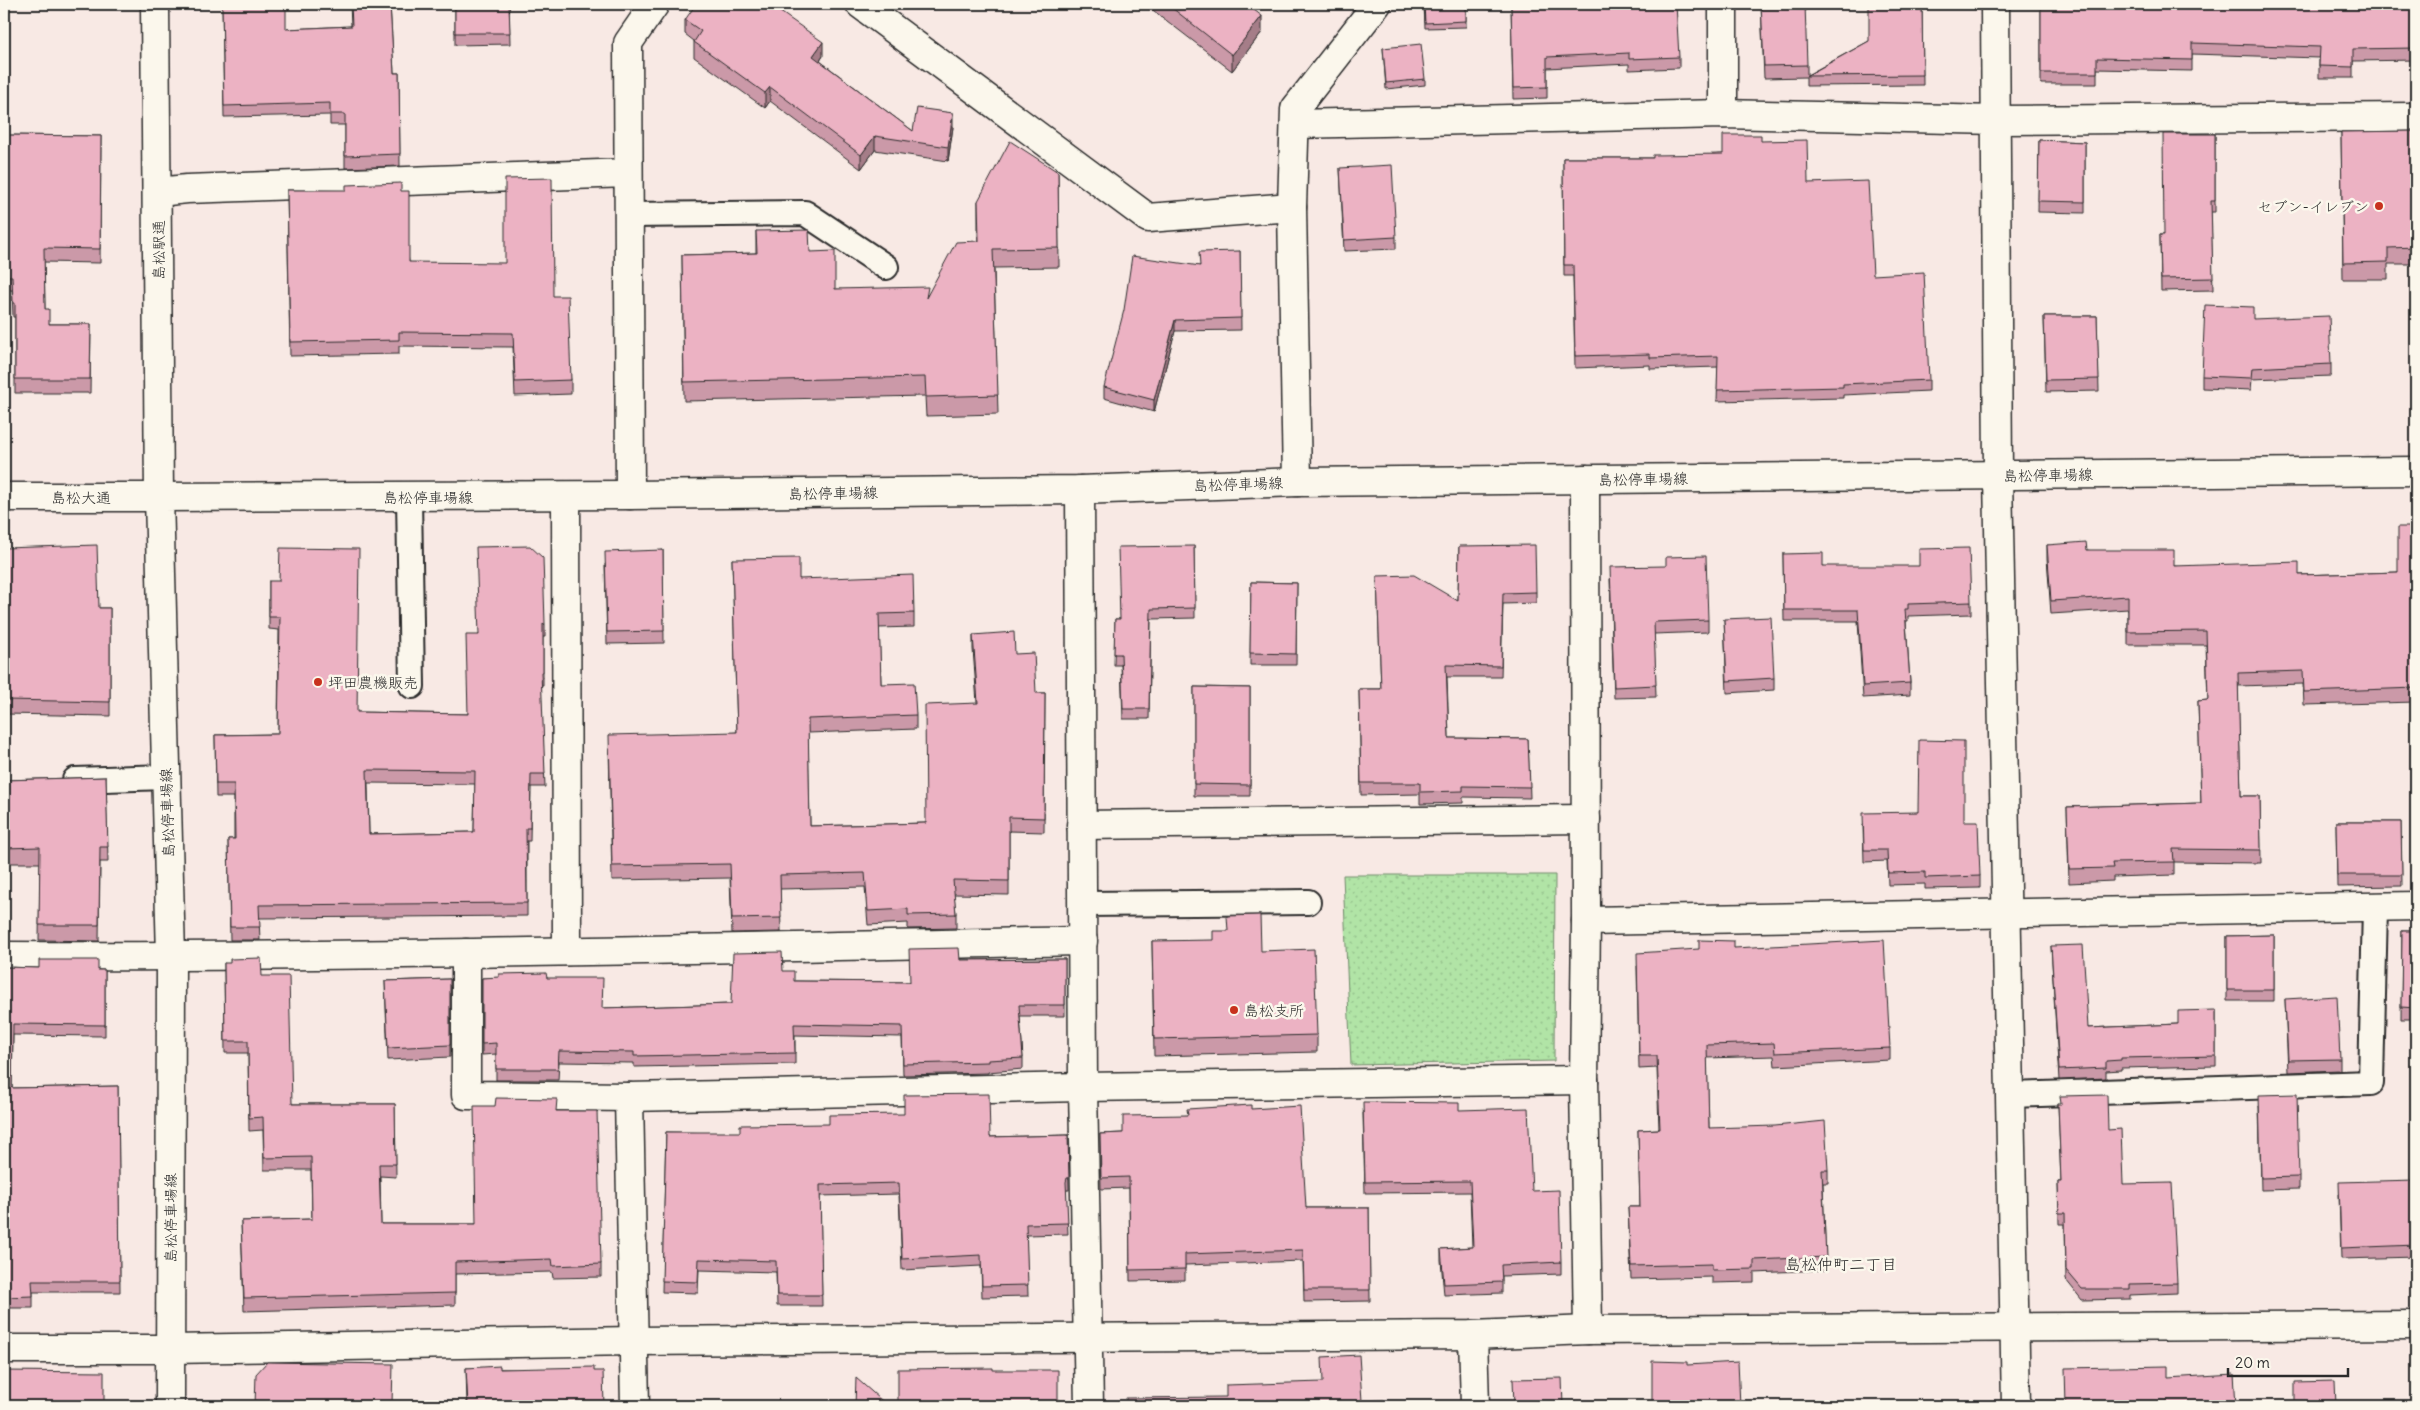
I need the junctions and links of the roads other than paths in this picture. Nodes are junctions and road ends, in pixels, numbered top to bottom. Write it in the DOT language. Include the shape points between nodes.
graph roads {
  1 [pos="155,4"];
  2 [pos="655,4"];
  3 [pos="860,4"];
  4 [pos="1377,4"];
  5 [pos="1723,4"];
  6 [pos="1995,4"];
  7 [pos="1723,114"];
  8 [pos="2416,117"];
  9 [pos="1997,120"];
  10 [pos="1296,124"];
  11 [pos="628,173"];
  12 [pos="158,192"];
  13 [pos="1292,207"];
  14 [pos="628,215"];
  15 [pos="886,267"];
  16 [pos="2416,471"];
  17 [pos="1998,476"];
  18 [pos="1585,479"];
  19 [pos="1297,482"];
  20 [pos="1080,490"];
  21 [pos="630,495"];
  22 [pos="566,496"];
  23 [pos="4,497"];
  24 [pos="159,497"];
  25 [pos="409,497"];
  26 [pos="412,686"];
  27 [pos="166,777"];
  28 [pos="52,780"];
  29 [pos="1586,819"];
  30 [pos="1081,825"];
  31 [pos="1308,902"];
  32 [pos="1083,904"];
  33 [pos="2416,906"];
  34 [pos="2375,907"];
  35 [pos="2008,915"];
  36 [pos="1586,921"];
  37 [pos="1083,941"];
  38 [pos="567,952"];
  39 [pos="466,953"];
  40 [pos="4,956"];
  41 [pos="171,957"];
  42 [pos="1584,1080"];
  43 [pos="1082,1086"];
  44 [pos="2011,1095"];
  45 [pos="629,1097"];
  46 [pos="2416,1325"];
  47 [pos="2015,1326"];
  48 [pos="1588,1330"];
  49 [pos="1473,1334"];
  50 [pos="1088,1337"];
  51 [pos="634,1341"];
  52 [pos="4,1349"];
  53 [pos="170,1349"];
  54 [pos="170,1406"];
  55 [pos="635,1406"];
  56 [pos="1089,1406"];
  57 [pos="1475,1406"];
  58 [pos="2016,1406"];
  1 -- 12 [label="street, 島松駅通"];
  2 -- 11 [label="street" via="628,43"];
  3 -- 13 [label="street" via="1148,218"];
  4 -- 10 [label="street" via="1295,109"];
  5 -- 7 [label="street"];
  6 -- 9 [label="street"];
  7 -- 9 [label="street"];
  7 -- 10 [label="street"];
  8 -- 9 [label="street"];
  9 -- 17 [label="street"];
  10 -- 13 [label="street"];
  11 -- 12 [label="street"];
  11 -- 14 [label="street"];
  12 -- 24 [label="street, 島松駅通"];
  13 -- 19 [label="street"];
  14 -- 15 [label="lane" via="805,214"];
  14 -- 21 [label="street"];
  16 -- 17 [label="street, 島松停車場線"];
  17 -- 18 [label="street, 島松停車場線"];
  17 -- 35 [label="street"];
  18 -- 19 [label="street, 島松停車場線"];
  18 -- 29 [label="street"];
  19 -- 20 [label="street, 島松停車場線"];
  20 -- 21 [label="street, 島松停車場線"];
  20 -- 30 [label="street"];
  21 -- 22 [label="street, 島松停車場線"];
  22 -- 25 [label="street, 島松停車場線"];
  22 -- 38 [label="street"];
  23 -- 24 [label="street, 島松大通"];
  24 -- 25 [label="street, 島松停車場線"];
  24 -- 27 [label="street, 島松停車場線"];
  25 -- 26 [label="lane"];
  27 -- 28 [label="lane"];
  27 -- 41 [label="street, 島松停車場線"];
  29 -- 30 [label="street"];
  29 -- 36 [label="street"];
  30 -- 32 [label="street"];
  31 -- 32 [label="lane"];
  32 -- 37 [label="street"];
  33 -- 34 [label="street"];
  34 -- 35 [label="street"];
  34 -- 44 [label="lane" via="2371,1083"];
  35 -- 36 [label="street"];
  35 -- 44 [label="street"];
  36 -- 42 [label="street"];
  37 -- 38 [label="street"];
  37 -- 43 [label="street"];
  38 -- 39 [label="street"];
  39 -- 41 [label="street"];
  39 -- 45 [label="street" via="466,1095"];
  40 -- 41 [label="street"];
  41 -- 53 [label="street, 島松停車場線"];
  42 -- 43 [label="street"];
  42 -- 48 [label="street"];
  43 -- 45 [label="street"];
  43 -- 50 [label="street"];
  44 -- 47 [label="street"];
  45 -- 51 [label="street"];
  46 -- 47 [label="street"];
  47 -- 48 [label="street"];
  47 -- 58 [label="street"];
  48 -- 49 [label="street"];
  49 -- 50 [label="street"];
  49 -- 57 [label="street"];
  50 -- 51 [label="street"];
  50 -- 56 [label="street"];
  51 -- 53 [label="street"];
  51 -- 55 [label="street"];
  52 -- 53 [label="street"];
  53 -- 54 [label="street, 島松停車場線"];
}
